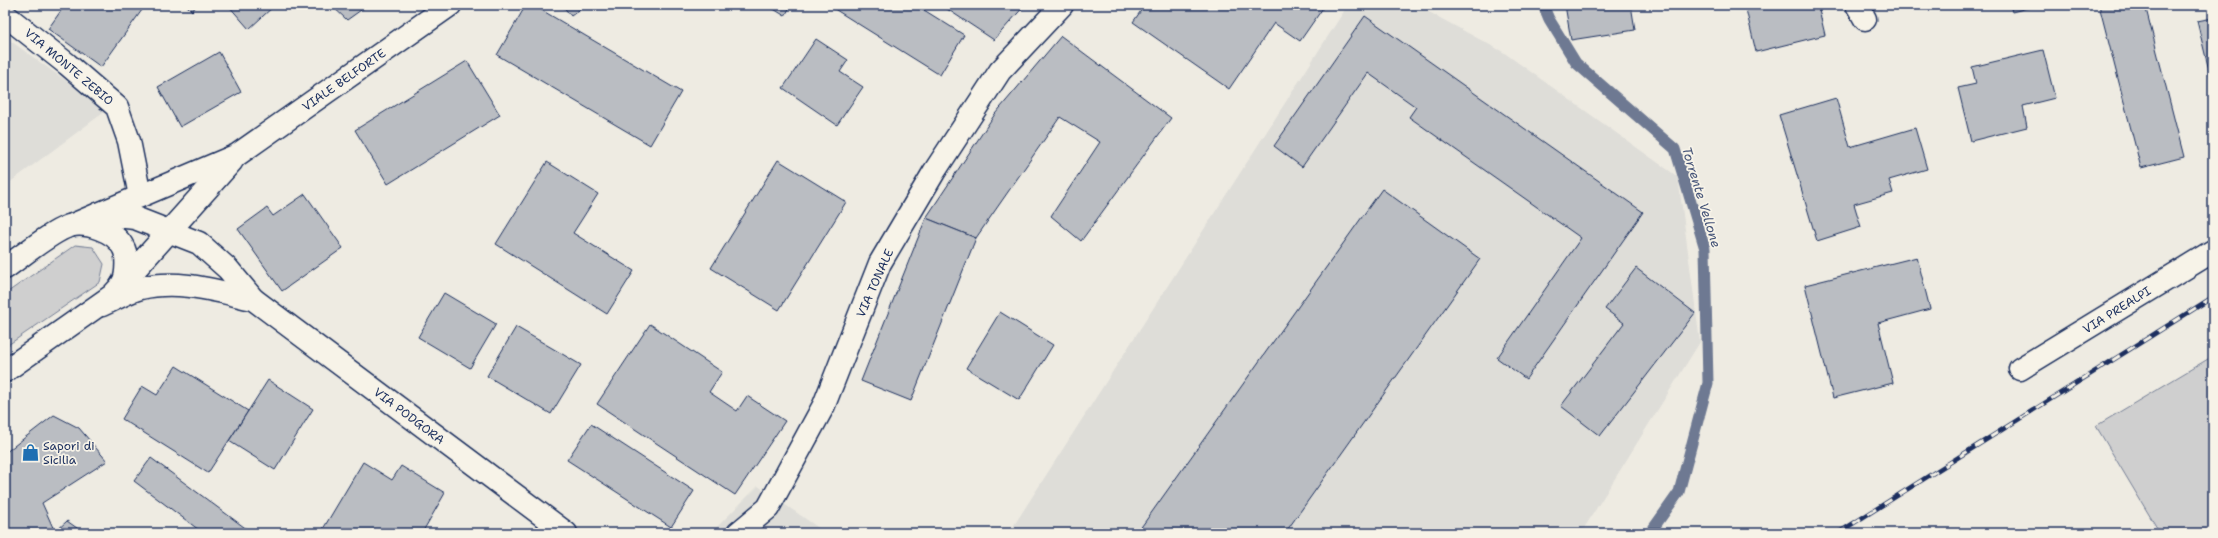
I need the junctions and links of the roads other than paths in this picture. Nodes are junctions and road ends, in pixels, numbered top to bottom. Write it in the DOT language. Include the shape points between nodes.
graph roads {
  1 [pos="450,5"];
  2 [pos="1062,5"];
  3 [pos="5,15"];
  4 [pos="237,155"];
  5 [pos="140,196"];
  6 [pos="98,214"];
  7 [pos="70,226"];
  8 [pos="168,231"];
  9 [pos="2213,251"];
  10 [pos="5,268"];
  11 [pos="253,299"];
  12 [pos="105,301"];
  13 [pos="2020,369"];
  14 [pos="5,371"];
  15 [pos="566,533"];
  16 [pos="738,533"];
  1 -- 4 [label="street, VIALE BELFORTE"];
  2 -- 16 [label="street, VIA TONALE" via="1000,70 934,172 880,264 824,405 768,508"];
  3 -- 5 [label="street, VIA MONTE ZEBIO" via="117,107 129,141"];
  4 -- 5 [label="street, VIALE BELFORTE"];
  4 -- 8 [label="street, VIALE BELFORTE"];
  5 -- 6 [label="street, VIALE BELFORTE"];
  6 -- 7 [label="street, VIALE BELFORTE"];
  6 -- 8 [label="street, VIA PODGORA" via="135,218"];
  7 -- 10 [label="street, VIALE BELFORTE"];
  7 -- 12 [label="street" via="87,225 99,228 114,236 124,247 126,265 123,282"];
  8 -- 11 [label="street, VIA PODGORA" via="199,243 228,269"];
  8 -- 12 [label="street, VIALE BELFORTE"];
  9 -- 13 [label="street, VIA PREALPI"];
  11 -- 12 [label="street, VIA PODGORA" via="192,285 168,284 140,288"];
  11 -- 15 [label="street, VIA PODGORA"];
  12 -- 14 [label="street"];
}
